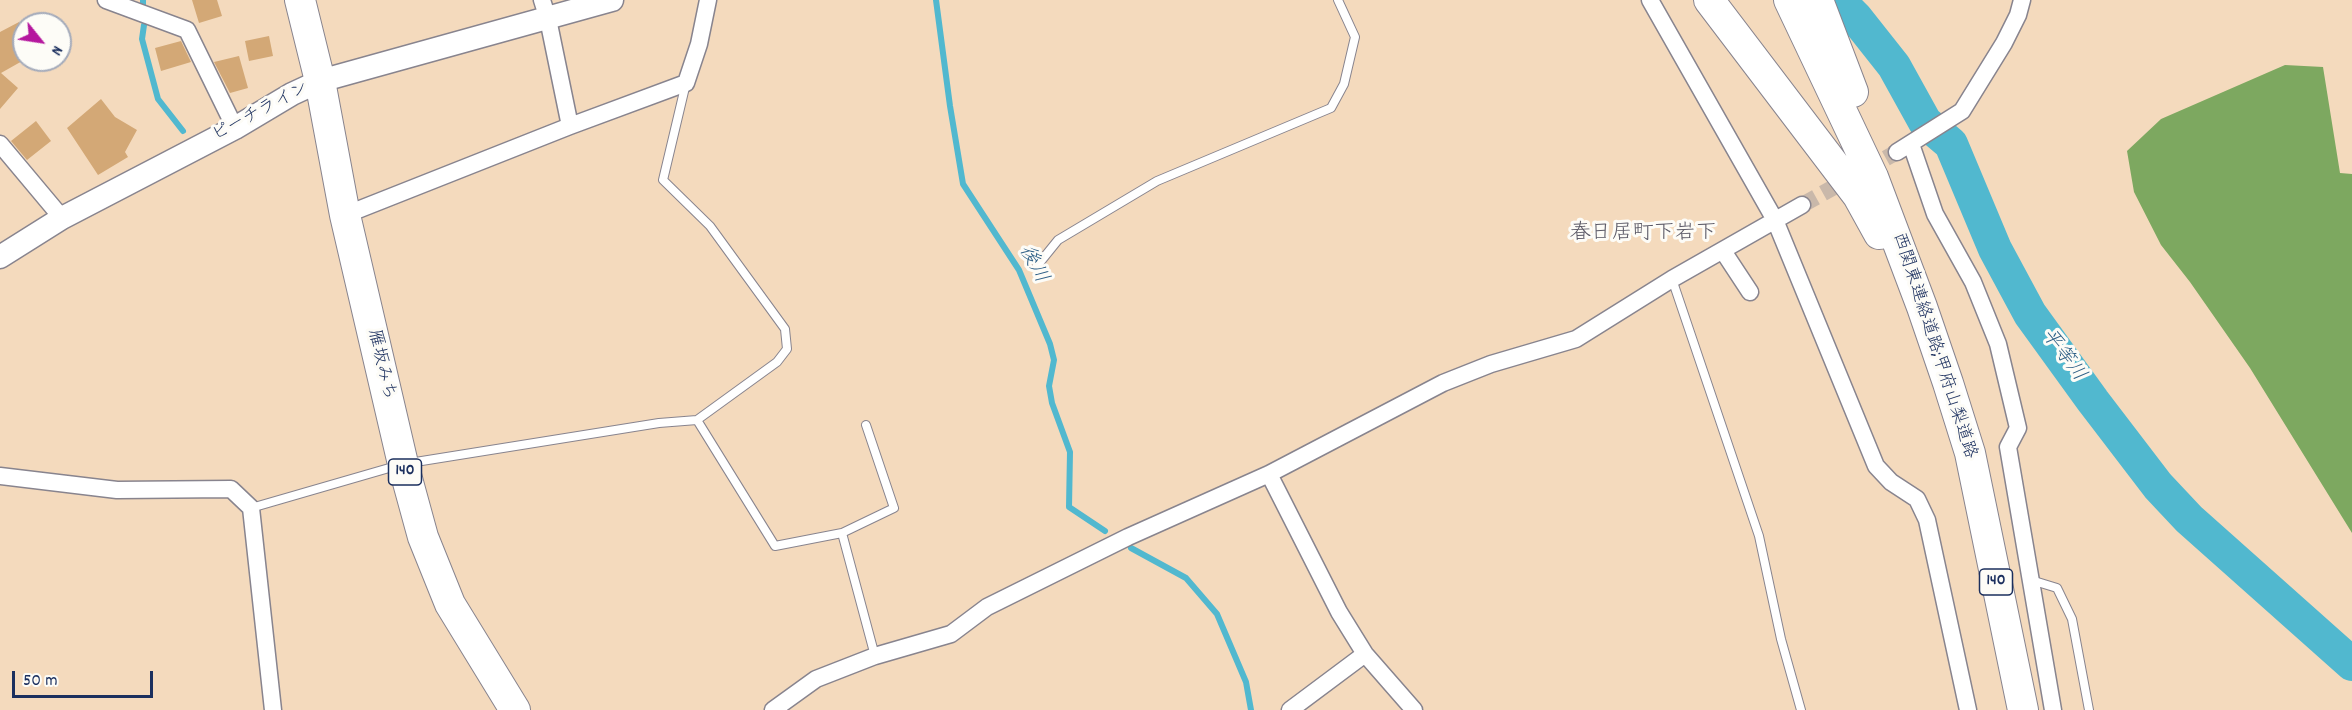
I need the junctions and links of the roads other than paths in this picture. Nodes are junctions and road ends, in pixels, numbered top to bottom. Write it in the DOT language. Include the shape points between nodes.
graph roads {
  1 [pos="106,0"];
  2 [pos="300,0"];
  3 [pos="612,0"];
  4 [pos="708,0"];
  5 [pos="1338,0"];
  6 [pos="1650,0"];
  7 [pos="1709,0"];
  8 [pos="1789,0"];
  9 [pos="1818,0"];
  10 [pos="2022,0"];
  11 [pos="545,10"];
  12 [pos="320,81"];
  13 [pos="686,83"];
  14 [pos="570,126"];
  15 [pos="235,128"];
  16 [pos="0,144"];
  17 [pos="1802,205"];
  18 [pos="345,215"];
  19 [pos="62,218"];
  20 [pos="1775,220"];
  21 [pos="1898,240"];
  22 [pos="1723,251"];
  23 [pos="0,257"];
  24 [pos="1037,266"];
  25 [pos="1672,279"];
  26 [pos="1750,292"];
  27 [pos="1948,383"];
  28 [pos="697,420"];
  29 [pos="866,424"];
  30 [pos="403,464"];
  31 [pos="1269,474"];
  32 [pos="0,476"];
  33 [pos="250,508"];
  34 [pos="842,533"];
  35 [pos="2031,580"];
  36 [pos="1365,654"];
  37 [pos="875,656"];
  38 [pos="273,710"];
  39 [pos="515,710"];
  40 [pos="773,710"];
  41 [pos="1290,710"];
  42 [pos="1414,710"];
  43 [pos="1800,710"];
  44 [pos="1968,710"];
  45 [pos="2023,710"];
  46 [pos="2054,710"];
  47 [pos="2089,710"];
  1 -- 15 [label="street" via="187,30"];
  2 -- 12 [label="highway, 雁坂みち / 140"];
  3 -- 11 [label="street, ピーチライン"];
  4 -- 13 [label="street"];
  5 -- 24 [label="lane" via="1355,37 1344,84 1331,108 1156,181 1058,240"];
  6 -- 20 [label="street"];
  7 -- 27 [label="highway" via="1858,196"];
  8 -- 21 [label="highway, 西関東連絡道路;甲府山梨道路 / 140" via="1873,177"];
  9 -- 21 [label="highway" via="1883,179"];
  10 -- 35 [label="street" via="2004,43 1962,111 1904,148 1973,282 1998,344 2018,428 2008,447"];
  11 -- 12 [label="street, ピーチライン"];
  11 -- 14 [label="street"];
  12 -- 15 [label="street, ピーチライン"];
  12 -- 18 [label="highway, 雁坂みち / 140"];
  13 -- 14 [label="street"];
  13 -- 28 [label="lane" via="663,180 710,226 785,329 788,349 777,362"];
  14 -- 18 [label="street"];
  15 -- 19 [label="street, ピーチライン"];
  16 -- 19 [label="street"];
  17 -- 20 [label="street"];
  18 -- 30 [label="highway, 雁坂みち / 140"];
  19 -- 23 [label="street, ピーチライン"];
  20 -- 22 [label="street"];
  20 -- 44 [label="street" via="1876,466 1891,482 1917,499 1927,520"];
  21 -- 27 [label="highway, 西関東連絡道路;甲府山梨道路 / 140"];
  22 -- 25 [label="street"];
  22 -- 26 [label="street"];
  25 -- 31 [label="street" via="1576,339 1443,383"];
  25 -- 43 [label="lane" via="1759,536"];
  27 -- 45 [label="highway, 西関東連絡道路;甲府山梨道路 / 140" via="1970,453"];
  28 -- 30 [label="lane"];
  28 -- 34 [label="lane" via="775,546"];
  29 -- 34 [label="lane" via="894,508"];
  30 -- 33 [label="lane"];
  30 -- 39 [label="highway, 雁坂みち / 140" via="423,537 450,604"];
  31 -- 36 [label="street"];
  31 -- 37 [label="street" via="1128,537 987,607 951,634"];
  32 -- 33 [label="street" via="117,490 231,489"];
  33 -- 38 [label="street"];
  34 -- 37 [label="lane"];
  35 -- 46 [label="street"];
  35 -- 47 [label="lane" via="2057,588 2072,619"];
  36 -- 41 [label="street"];
  36 -- 42 [label="street"];
  37 -- 40 [label="street" via="816,679"];
}
